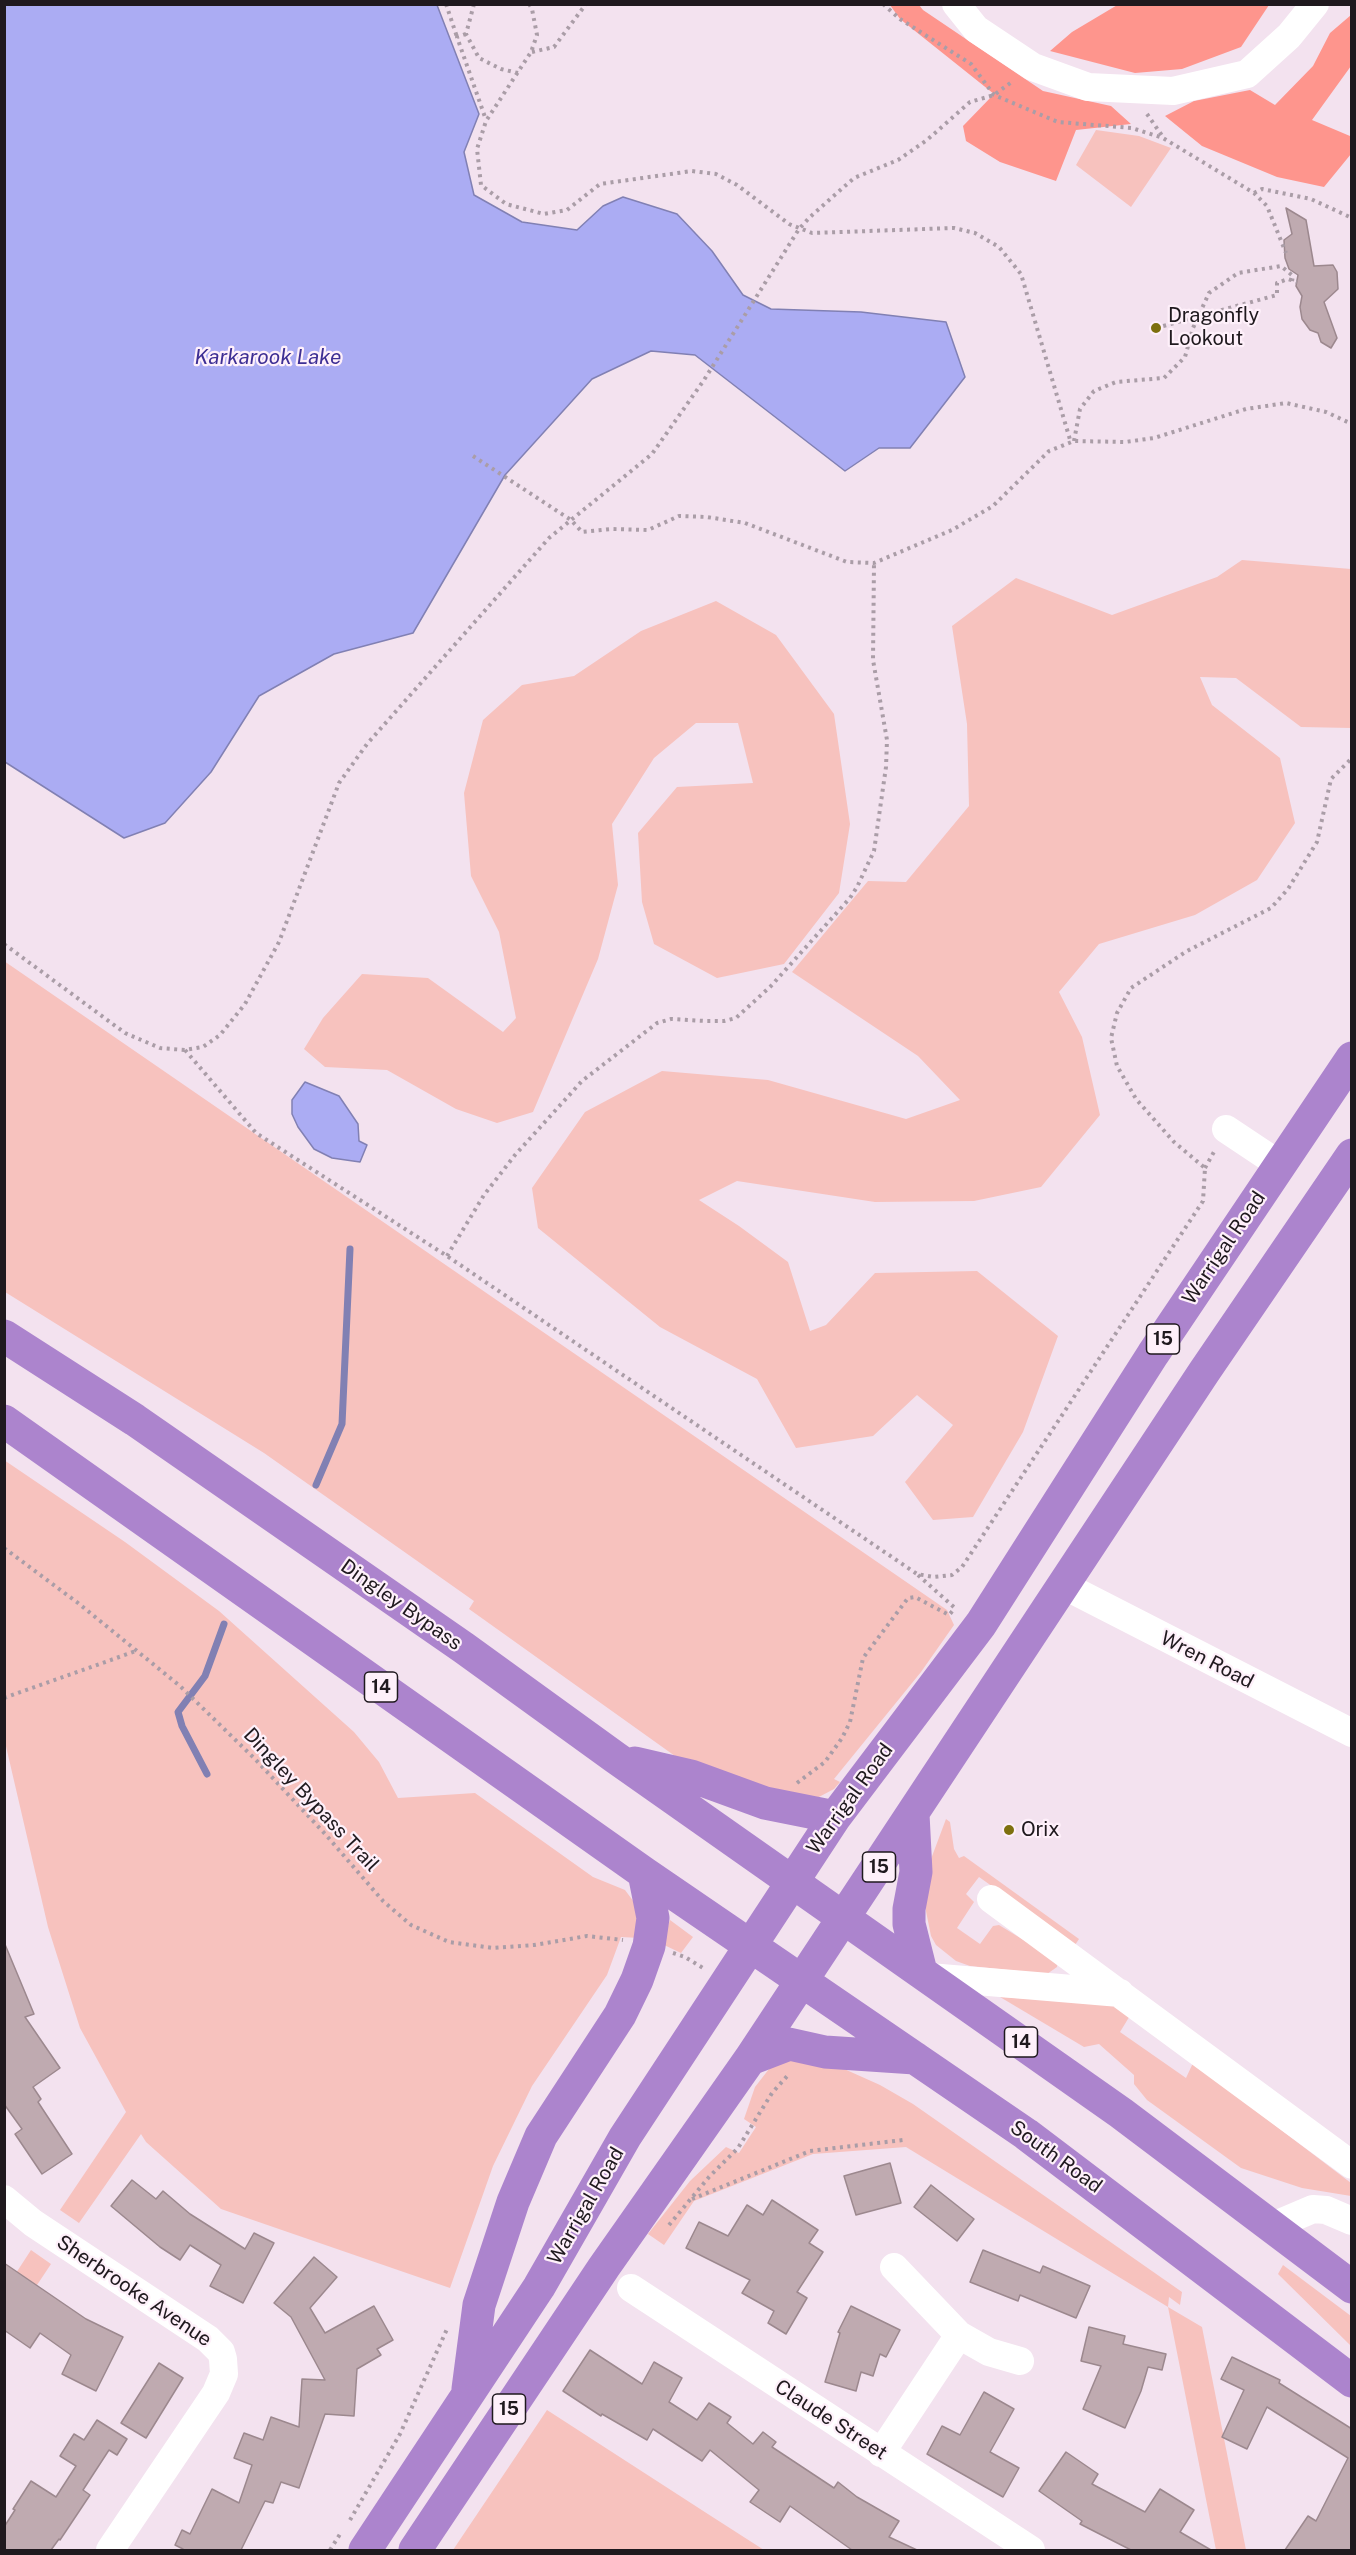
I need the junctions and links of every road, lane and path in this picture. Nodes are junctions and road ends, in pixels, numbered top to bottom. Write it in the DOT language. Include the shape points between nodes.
graph roads {
  1 [pos="446,4"];
  2 [pos="474,4"];
  3 [pos="529,4"];
  4 [pos="586,4"];
  5 [pos="884,4"];
  6 [pos="956,4"];
  7 [pos="1315,4"];
  8 [pos="466,34"];
  9 [pos="457,37"];
  10 [pos="531,52"];
  11 [pos="1033,67"];
  12 [pos="518,72"];
  13 [pos="994,95"];
  14 [pos="486,121"];
  15 [pos="1254,192"];
  16 [pos="1352,219"];
  17 [pos="799,229"];
  18 [pos="1286,253"];
  19 [pos="1291,270"];
  20 [pos="1294,280"];
  21 [pos="1156,328"];
  22 [pos="1352,424"];
  23 [pos="1073,442"];
  24 [pos="473,456"];
  25 [pos="571,520"];
  26 [pos="874,563"];
  27 [pos="1352,758"];
  28 [pos="4,944"];
  29 [pos="185,1050"];
  30 [pos="1352,1058"];
  31 [pos="1227,1128"];
  32 [pos="1352,1155"];
  33 [pos="1280,1165"];
  34 [pos="447,1256"];
  35 [pos="4,1336"];
  36 [pos="4,1421"];
  37 [pos="4,1548"];
  38 [pos="917,1574"];
  39 [pos="1064,1585"];
  40 [pos="968,1616"];
  41 [pos="137,1651"];
  42 [pos="4,1698"];
  43 [pos="1352,1733"];
  44 [pos="616,1758"];
  45 [pos="790,1790"];
  46 [pos="913,1814"];
  47 [pos="835,1817"];
  48 [pos="644,1873"];
  49 [pos="792,1882"];
  50 [pos="991,1899"];
  51 [pos="844,1919"];
  52 [pos="627,1941"];
  53 [pos="750,1946"];
  54 [pos="667,1951"];
  55 [pos="703,1968"];
  56 [pos="925,1975"];
  57 [pos="802,1981"];
  58 [pos="1120,1993"];
  59 [pos="915,2058"];
  60 [pos="750,2059"];
  61 [pos="791,2072"];
  62 [pos="903,2140"];
  63 [pos="1352,2165"];
  64 [pos="4,2199"];
  65 [pos="690,2199"];
  66 [pos="1352,2221"];
  67 [pos="1274,2226"];
  68 [pos="666,2228"];
  69 [pos="894,2267"];
  70 [pos="1352,2287"];
  71 [pos="631,2288"];
  72 [pos="959,2335"];
  73 [pos="1020,2361"];
  74 [pos="1352,2381"];
  75 [pos="466,2400"];
  76 [pos="881,2453"];
  77 [pos="110,2550"];
  78 [pos="365,2550"];
  79 [pos="415,2550"];
  80 [pos="1031,2550"];
  1 -- 9 [label="path"];
  2 -- 8 [label="path"];
  3 -- 10 [label="path" via="537,35"];
  4 -- 10 [label="path" via="554,46"];
  5 -- 13 [label="path" via="900,19 971,64"];
  6 -- 11 [label="street" via="976,28"];
  7 -- 11 [label="street" via="1289,36 1247,74 1173,91 1088,87"];
  8 -- 9 [label="path"];
  8 -- 12 [label="path" via="479,58"];
  9 -- 14 [label="path"];
  10 -- 12 [label="path"];
  11 -- 13 [label="path"];
  12 -- 14 [label="path"];
  13 -- 15 [label="path" via="1059,122 1132,128 1163,138"];
  13 -- 17 [label="path" via="970,102 898,160 854,178"];
  14 -- 17 [label="path" via="477,149 481,185 506,204 544,214 567,210 600,184 692,171 716,174 737,184"];
  15 -- 16 [label="path" via="1262,189 1311,199"];
  15 -- 18 [label="path" via="1266,206"];
  17 -- 23 [label="path" via="812,233 954,228 975,233 999,247 1020,274"];
  17 -- 25 [label="path" via="704,380 652,454"];
  19 -- 20 [label="path"];
  20 -- 21 [label="path" via="1277,283 1277,295"];
  20 -- 23 [label="path" via="1281,266 1238,273 1209,293 1185,357 1164,378 1116,382 1094,392 1080,409"];
  22 -- 23 [label="path" via="1326,412 1286,403 1246,409 1154,438"];
  23 -- 26 [label="path" via="1049,451 993,506 952,530"];
  24 -- 25 [label="path"];
  25 -- 26 [label="path" via="582,532 648,530 679,516 707,517 745,523 847,562"];
  25 -- 29 [label="path" via="549,538 367,744 339,783 279,942 245,1004 220,1035 203,1047"];
  26 -- 34 [label="path" via="873,660 887,740 886,767 874,851 850,898 771,986 736,1017 724,1021 671,1019 657,1023 582,1081 515,1155"];
  27 -- 38 [label="path" via="1331,779 1317,842 1288,889 1271,908 1187,951 1131,988 1117,1012 1111,1038 1117,1066 1143,1107 1174,1142 1205,1168 1203,1201 962,1567 952,1575"];
  28 -- 29 [label="path" via="125,1033 160,1048"];
  29 -- 34 [label="path" via="256,1133"];
  30 -- 33 [label="highway, Warrigal Road / 15"];
  31 -- 33 [label="street"];
  32 -- 39 [label="highway, 15"];
  33 -- 40 [label="highway, Warrigal Road / 15" via="1147,1363"];
  34 -- 38 [label="path"];
  35 -- 44 [label="highway, Dingley Bypass / 14" via="210,1472"];
  36 -- 48 [label="highway, 14"];
  37 -- 41 [label="path, Dingley Bypass Trail"];
  38 -- 40 [label="path"];
  39 -- 43 [label="street, Wren Road"];
  39 -- 46 [label="highway, 15"];
  40 -- 45 [label="path" via="949,1615 915,1597 908,1598 863,1658 850,1722 842,1738 825,1762"];
  40 -- 47 [label="highway, Warrigal Road / 15"];
  41 -- 42 [label="path"];
  41 -- 52 [label="path, Dingley Bypass Trail" via="197,1702 295,1801 383,1901 411,1925 449,1942 493,1948 586,1936"];
  44 -- 47 [label="highway" via="691,1776 765,1803"];
  44 -- 49 [label="highway, Dingley Bypass / 14"];
  46 -- 51 [label="highway, 15"];
  46 -- 56 [label="highway" via="916,1872 909,1924"];
  47 -- 49 [label="highway, Warrigal Road / 15"];
  48 -- 53 [label="highway, 14"];
  48 -- 75 [label="highway" via="653,1918 649,1946 620,2015 542,2136 513,2202 479,2305"];
  49 -- 51 [label="highway, 14"];
  49 -- 53 [label="highway, Warrigal Road / 15"];
  50 -- 58 [label="street"];
  51 -- 56 [label="highway, 14"];
  51 -- 57 [label="highway, 15"];
  53 -- 57 [label="highway, South Road / 14"];
  53 -- 75 [label="highway, Warrigal Road / 15" via="626,2137 539,2287"];
  54 -- 55 [label="path"];
  56 -- 58 [label="street"];
  56 -- 67 [label="highway, 14"];
  57 -- 59 [label="highway, South Road / 14"];
  57 -- 60 [label="highway, 15"];
  58 -- 63 [label="street"];
  59 -- 60 [label="highway" via="825,2052 789,2044"];
  59 -- 74 [label="highway, South Road / 14" via="1026,2134"];
  60 -- 79 [label="highway, 15" via="604,2267"];
  61 -- 65 [label="path" via="772,2092 738,2148"];
  62 -- 65 [label="path" via="810,2151"];
  64 -- 77 [label="street, Sherbrooke Avenue" via="33,2223 208,2339 223,2359 224,2374 216,2393"];
  65 -- 68 [label="path"];
  66 -- 67 [label="street" via="1313,2209"];
  67 -- 70 [label="highway, 14"];
  69 -- 72 [label="street"];
  71 -- 76 [label="street, Claude Street"];
  72 -- 73 [label="street" via="989,2352"];
  72 -- 76 [label="street"];
  75 -- 78 [label="highway, Warrigal Road / 15"];
  76 -- 80 [label="street, Claude Street"];
}
